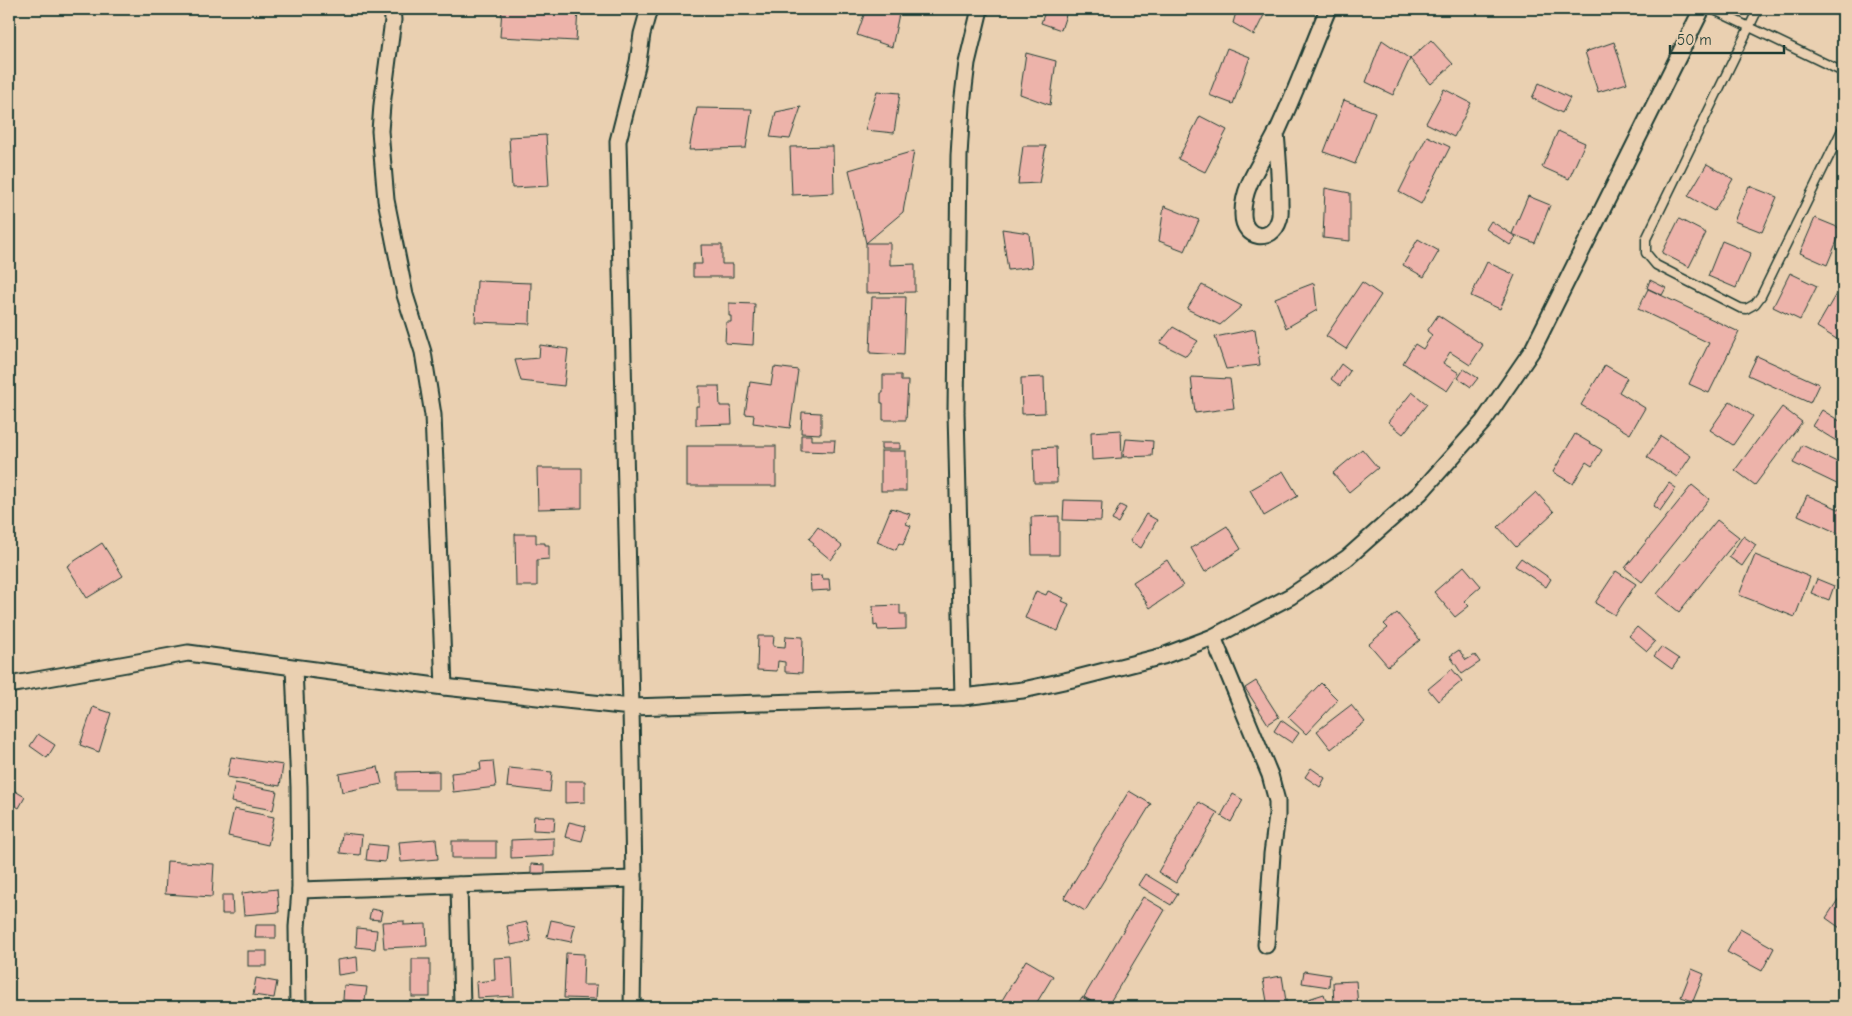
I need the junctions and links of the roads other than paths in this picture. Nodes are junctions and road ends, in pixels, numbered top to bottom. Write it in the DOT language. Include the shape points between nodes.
graph roads {
  1 [pos="392,9"];
  2 [pos="649,9"];
  3 [pos="980,9"];
  4 [pos="1328,9"];
  5 [pos="1758,9"];
  6 [pos="1701,10"];
  7 [pos="1750,27"];
  8 [pos="1843,72"];
  9 [pos="1843,128"];
  10 [pos="1276,133"];
  11 [pos="1213,637"];
  12 [pos="294,668"];
  13 [pos="9,685"];
  14 [pos="444,687"];
  15 [pos="963,696"];
  16 [pos="632,707"];
  17 [pos="634,879"];
  18 [pos="460,885"];
  19 [pos="300,890"];
  20 [pos="1266,945"];
  21 [pos="298,1007"];
  22 [pos="462,1007"];
  23 [pos="632,1007"];
  1 -- 14 [label="street" via="380,131 388,209 404,295 423,352 433,415"];
  2 -- 16 [label="street" via="618,141"];
  3 -- 15 [label="street" via="966,71 959,156 956,412"];
  4 -- 10 [label="street"];
  5 -- 7 [label="lane"];
  6 -- 7 [label="lane"];
  6 -- 11 [label="street" via="1533,349 1483,422 1420,493 1347,558 1291,596"];
  7 -- 8 [label="lane"];
  7 -- 9 [label="lane" via="1646,238 1646,253 1651,260 1740,308 1746,309 1755,304"];
  10 -- 10 [label="street" via="1280,218 1274,230 1261,236 1246,228 1242,218 1243,201"];
  11 -- 15 [label="street" via="1163,656 1073,679 1023,690"];
  11 -- 20 [label="street" via="1270,776 1277,801"];
  12 -- 13 [label="street" via="188,653"];
  12 -- 14 [label="street"];
  12 -- 19 [label="street"];
  14 -- 16 [label="street"];
  15 -- 16 [label="street"];
  16 -- 17 [label="street"];
  17 -- 18 [label="street"];
  17 -- 23 [label="street"];
  18 -- 19 [label="street"];
  18 -- 22 [label="street"];
  19 -- 21 [label="street"];
}
